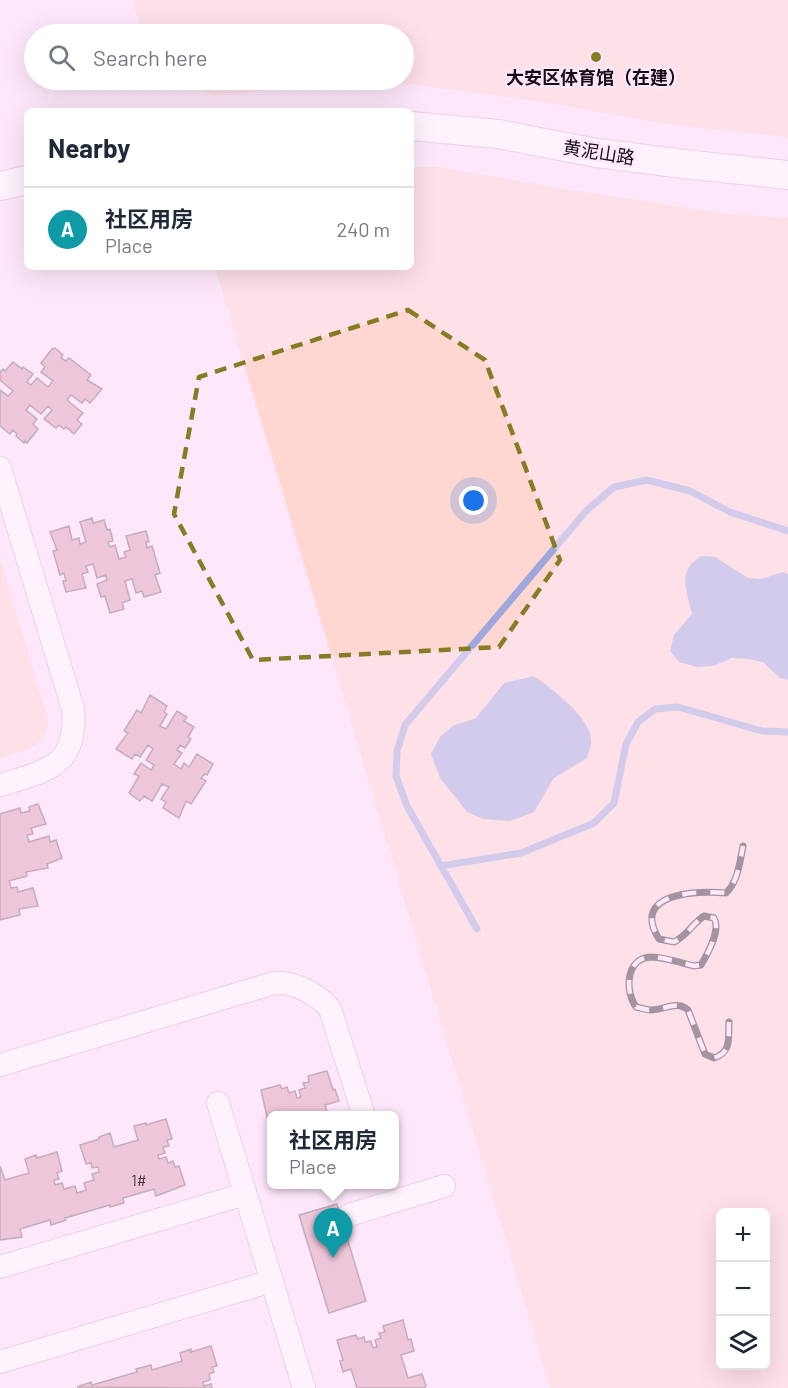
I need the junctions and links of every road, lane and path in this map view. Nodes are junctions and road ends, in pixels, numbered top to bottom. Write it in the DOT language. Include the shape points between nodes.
graph roads {
  1 [pos="414,126"];
  2 [pos="788,175"];
  3 [pos="24,181"];
  4 [pos="0,186"];
  5 [pos="0,468"];
  6 [pos="0,785"];
  7 [pos="0,1065"];
  8 [pos="218,1103"];
  9 [pos="362,1111"];
  10 [pos="444,1186"];
  11 [pos="387,1193"];
  12 [pos="245,1194"];
  13 [pos="349,1215"];
  14 [pos="0,1267"];
  15 [pos="272,1281"];
  16 [pos="0,1362"];
  17 [pos="304,1388"];
  1 -- 2 [label="main road, 黄泥山路" via="498,134 597,153"];
  3 -- 4 [label="main road"];
  5 -- 6 [label="lane" via="74,721 72,742 61,760 45,771"];
  7 -- 9 [label="lane" via="285,982 322,1000 330,1009"];
  8 -- 12 [label="lane"];
  10 -- 11 [label="lane"];
  11 -- 13 [label="lane"];
  12 -- 14 [label="lane"];
  12 -- 15 [label="lane"];
  15 -- 16 [label="lane"];
  15 -- 17 [label="lane"];
}
